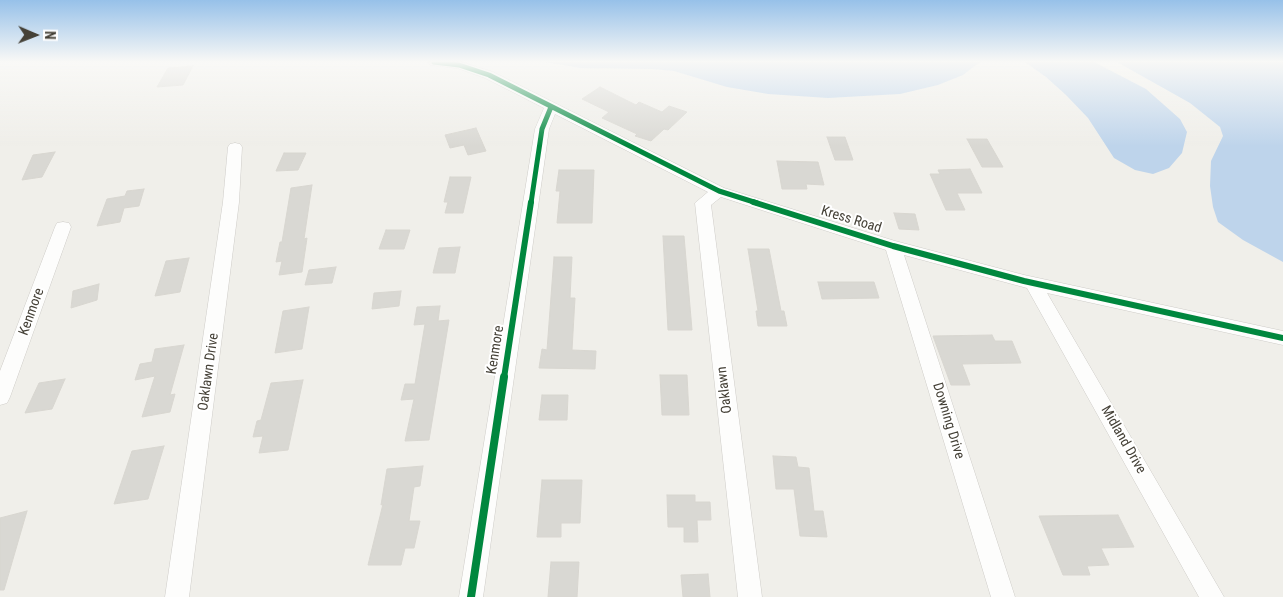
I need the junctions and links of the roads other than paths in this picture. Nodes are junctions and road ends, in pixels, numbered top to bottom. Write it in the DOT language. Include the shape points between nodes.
graph roads {
  1 [pos="518,90"];
  2 [pos="551,107"];
  3 [pos="235,147"];
  4 [pos="719,192"];
  5 [pos="63,227"];
  6 [pos="893,246"];
  7 [pos="1033,283"];
  8 [pos="1283,338"];
  9 [pos="0,397"];
  10 [pos="177,597"];
  11 [pos="471,597"];
  12 [pos="750,597"];
  13 [pos="1003,597"];
  14 [pos="1212,597"];
  1 -- 2 [label="street, Kress Road"];
  2 -- 4 [label="street, Kress Road"];
  2 -- 11 [label="street, Kenmore" via="542,129"];
  3 -- 10 [label="street, Oaklawn Drive" via="230,212"];
  4 -- 6 [label="street, Kress Road"];
  4 -- 12 [label="street, Oaklawn" via="703,203"];
  5 -- 9 [label="street, Kenmore"];
  6 -- 7 [label="street, Kress Road"];
  6 -- 13 [label="street, Downing Drive"];
  7 -- 8 [label="street, Kress Road"];
  7 -- 14 [label="street, Midland Drive"];
}
